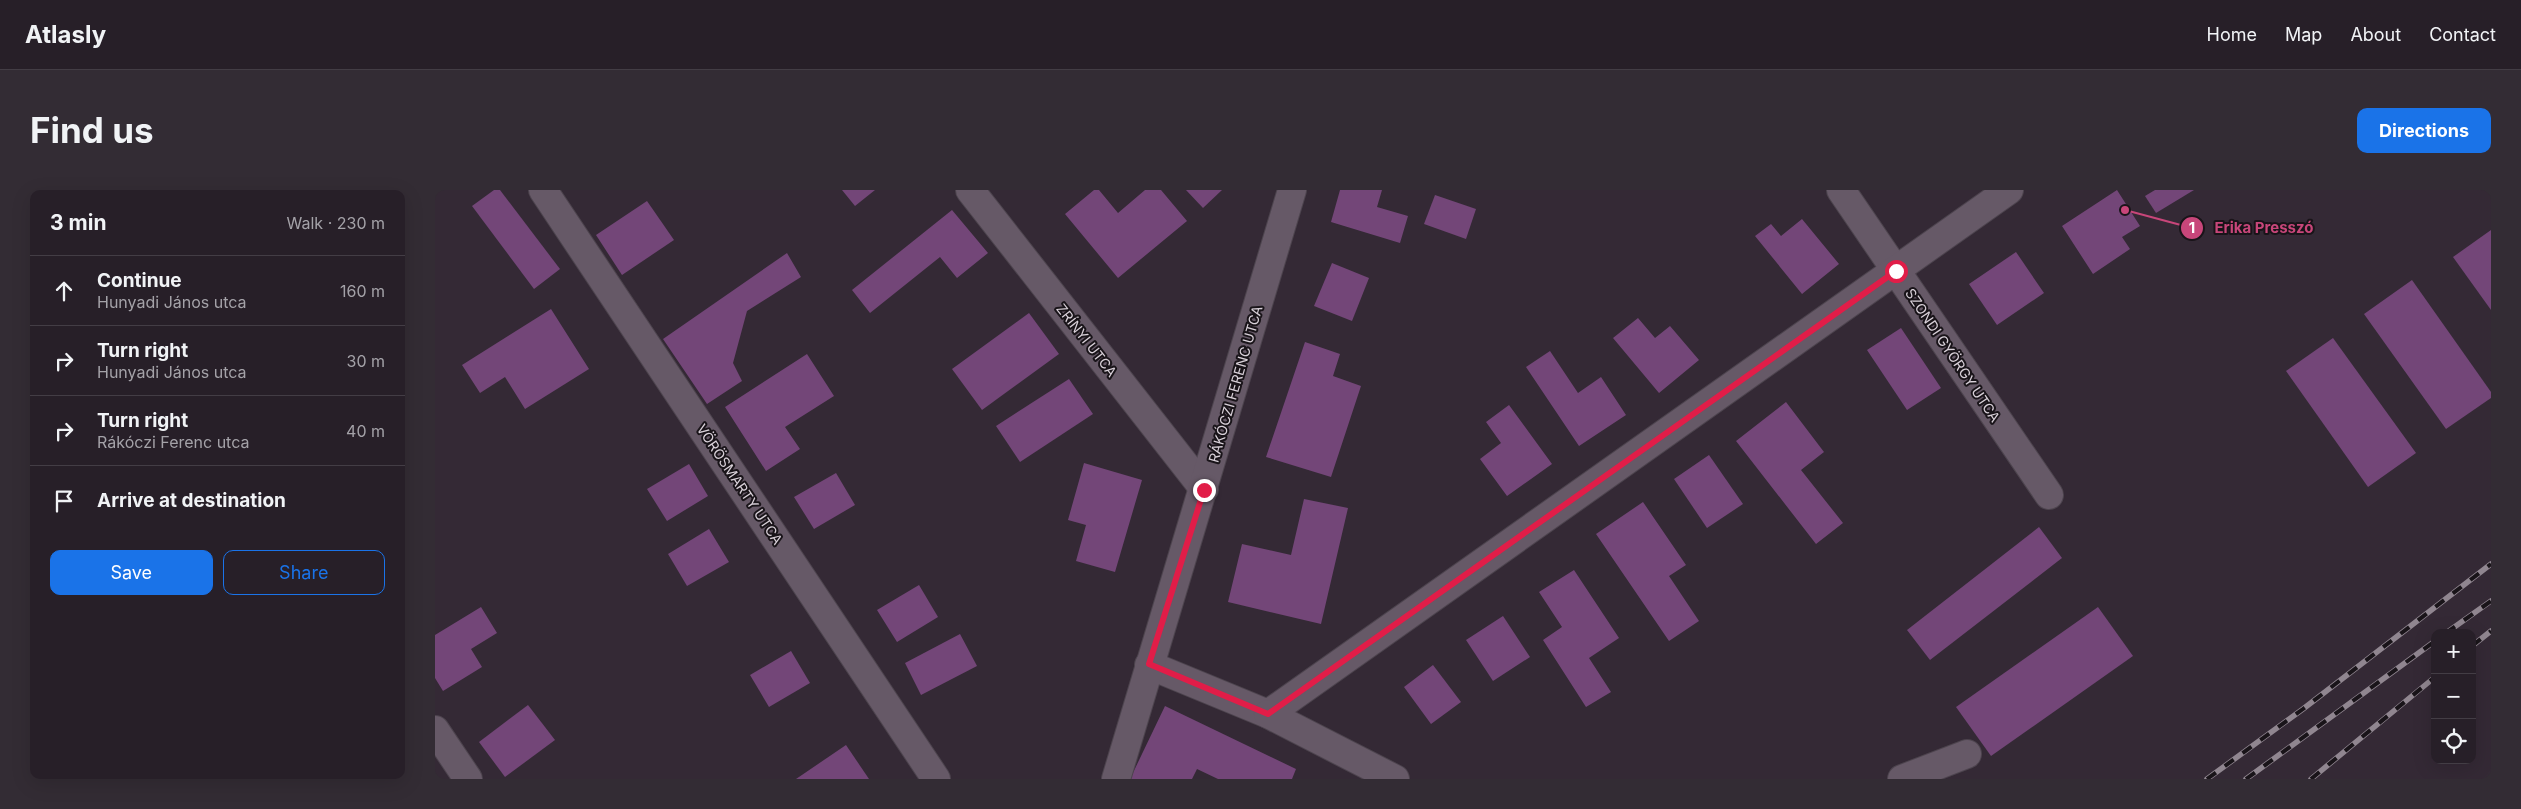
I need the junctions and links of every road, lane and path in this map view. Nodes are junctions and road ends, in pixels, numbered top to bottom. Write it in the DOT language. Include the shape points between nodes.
graph roads {
  1 [pos="543,190"];
  2 [pos="970,190"];
  3 [pos="1291,190"];
  4 [pos="1841,190"];
  5 [pos="2009,190"];
  6 [pos="1896,271"];
  7 [pos="1204,490"];
  8 [pos="2049,495"];
  9 [pos="1149,664"];
  10 [pos="1268,714"];
  11 [pos="435,730"];
  12 [pos="1967,754"];
  13 [pos="467,779"];
  14 [pos="936,779"];
  15 [pos="1116,779"];
  16 [pos="1395,779"];
  17 [pos="1902,779"];
  1 -- 14 [label="street, VÖRÖSMARTY UTCA"];
  2 -- 7 [label="street, ZRÍNYI UTCA"];
  3 -- 7 [label="street, RÁKÓCZI FERENC UTCA"];
  4 -- 6 [label="street, SZONDI GYÖRGY UTCA"];
  5 -- 6 [label="street"];
  6 -- 8 [label="street, SZONDI GYÖRGY UTCA"];
  6 -- 10 [label="street"];
  7 -- 9 [label="street, RÁKÓCZI FERENC UTCA"];
  9 -- 10 [label="street"];
  9 -- 15 [label="street, RÁKÓCZI FERENC UTCA"];
  10 -- 16 [label="street"];
  11 -- 13 [label="street"];
  12 -- 17 [label="street"];
}
